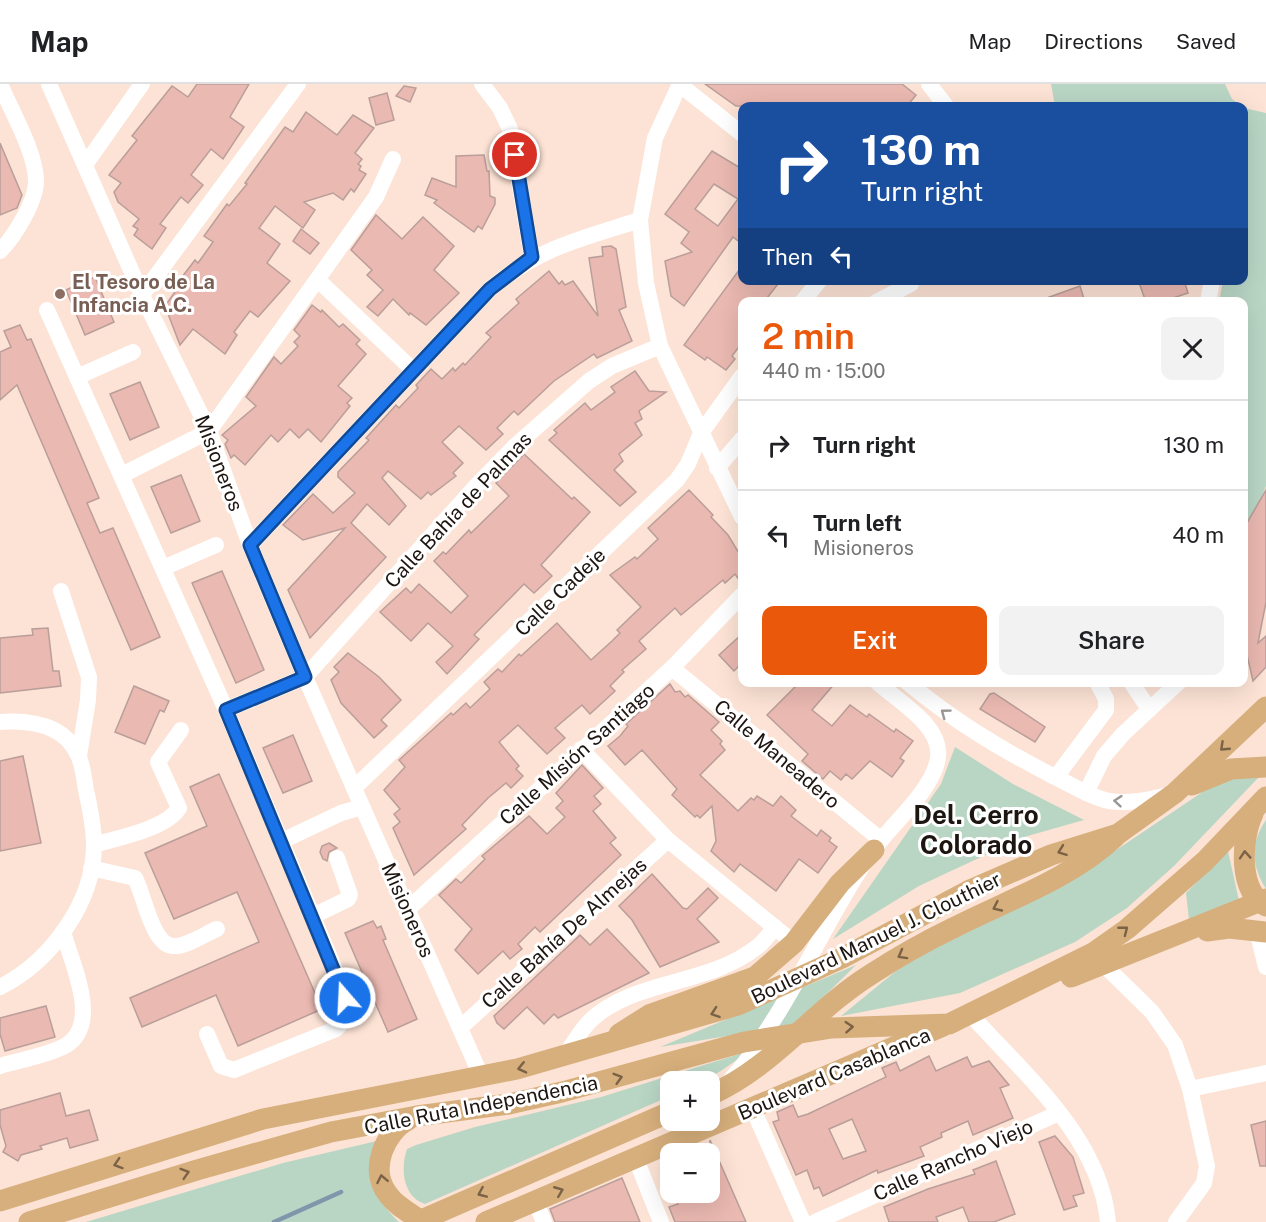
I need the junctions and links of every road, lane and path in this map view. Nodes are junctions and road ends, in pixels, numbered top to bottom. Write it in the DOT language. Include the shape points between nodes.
graph roads {
  1 [pos="0,84"];
  2 [pos="49,84"];
  3 [pos="142,84"];
  4 [pos="298,84"];
  5 [pos="482,84"];
  6 [pos="679,84"];
  7 [pos="929,84"];
  8 [pos="943,102"];
  9 [pos="738,131"];
  10 [pos="393,159"];
  11 [pos="85,165"];
  12 [pos="640,220"];
  13 [pos="0,251"];
  14 [pos="532,257"];
  15 [pos="318,280"];
  16 [pos="816,285"];
  17 [pos="909,285"];
  18 [pos="142,295"];
  19 [pos="806,297"];
  20 [pos="886,297"];
  21 [pos="47,310"];
  22 [pos="660,346"];
  23 [pos="133,352"];
  24 [pos="413,370"];
  25 [pos="77,377"];
  26 [pos="738,381"];
  27 [pos="209,430"];
  28 [pos="700,433"];
  29 [pos="738,444"];
  30 [pos="717,468"];
  31 [pos="122,475"];
  32 [pos="738,509"];
  33 [pos="216,545"];
  34 [pos="250,545"];
  35 [pos="163,568"];
  36 [pos="62,591"];
  37 [pos="738,599"];
  38 [pos="672,668"];
  39 [pos="305,677"];
  40 [pos="883,687"];
  41 [pos="913,687"];
  42 [pos="1100,687"];
  43 [pos="1134,687"];
  44 [pos="1173,687"];
  45 [pos="1266,707"];
  46 [pos="1149,709"];
  47 [pos="226,710"];
  48 [pos="0,722"];
  49 [pos="181,730"];
  50 [pos="581,749"];
  51 [pos="79,756"];
  52 [pos="1266,767"];
  53 [pos="1056,777"];
  54 [pos="354,788"];
  55 [pos="1086,793"];
  56 [pos="1175,793"];
  57 [pos="1261,803"];
  58 [pos="362,807"];
  59 [pos="1118,834"];
  60 [pos="668,840"];
  61 [pos="282,841"];
  62 [pos="94,845"];
  63 [pos="877,845"];
  64 [pos="337,858"];
  65 [pos="91,867"];
  66 [pos="1263,902"];
  67 [pos="408,909"];
  68 [pos="313,916"];
  69 [pos="776,927"];
  70 [pos="217,929"];
  71 [pos="1261,931"];
  72 [pos="63,932"];
  73 [pos="1179,935"];
  74 [pos="794,943"];
  75 [pos="1098,960"];
  76 [pos="1266,964"];
  77 [pos="0,987"];
  78 [pos="970,1014"];
  79 [pos="949,1024"];
  80 [pos="461,1027"];
  81 [pos="207,1034"];
  82 [pos="598,1047"];
  83 [pos="564,1057"];
  84 [pos="0,1066"];
  85 [pos="743,1072"];
  86 [pos="1266,1073"];
  87 [pos="481,1077"];
  88 [pos="720,1089"];
  89 [pos="1190,1089"];
  90 [pos="753,1109"];
  91 [pos="1059,1113"];
  92 [pos="417,1116"];
  93 [pos="660,1116"];
  94 [pos="636,1160"];
  95 [pos="0,1201"];
  96 [pos="535,1201"];
  97 [pos="62,1212"];
  98 [pos="418,1221"];
  99 [pos="29,1222"];
  100 [pos="486,1222"];
  101 [pos="544,1222"];
  102 [pos="662,1222"];
  103 [pos="803,1222"];
  104 [pos="815,1222"];
  105 [pos="1108,1222"];
  106 [pos="1176,1222"];
  1 -- 13 [label="street" via="32,160 36,182 18,228"];
  2 -- 11 [label="street, Misioneros"];
  3 -- 11 [label="street"];
  4 -- 18 [label="street"];
  5 -- 14 [label="street" via="510,129"];
  6 -- 9 [label="street"];
  6 -- 12 [label="street" via="655,138"];
  7 -- 8 [label="street"];
  10 -- 15 [label="street" via="376,197"];
  11 -- 18 [label="street, Misioneros"];
  12 -- 14 [label="street"];
  12 -- 22 [label="street" via="646,283"];
  14 -- 24 [label="street" via="490,289"];
  15 -- 24 [label="street"];
  15 -- 27 [label="street"];
  16 -- 19 [label="street"];
  17 -- 20 [label="street"];
  18 -- 27 [label="street, Misioneros"];
  21 -- 25 [label="street"];
  22 -- 28 [label="street"];
  22 -- 39 [label="street, Calle Bahía de Palmas" via="612,366 589,381 515,446"];
  23 -- 25 [label="street"];
  24 -- 34 [label="street"];
  25 -- 31 [label="street"];
  26 -- 28 [label="street, Calle Cadeje"];
  27 -- 31 [label="street"];
  27 -- 34 [label="street, Misioneros"];
  28 -- 30 [label="street"];
  28 -- 54 [label="street, Calle Cadeje" via="677,480"];
  29 -- 30 [label="street"];
  30 -- 32 [label="street"];
  31 -- 35 [label="street"];
  33 -- 35 [label="street"];
  34 -- 39 [label="street, Misioneros"];
  35 -- 47 [label="street"];
  36 -- 51 [label="street" via="89,676"];
  37 -- 38 [label="street, Calle Misión Santiago"];
  38 -- 50 [label="street, Calle Misión Santiago"];
  38 -- 63 [label="street, Calle Maneadero"];
  39 -- 47 [label="street"];
  39 -- 54 [label="street, Misioneros"];
  40 -- 63 [label="street" via="931,730 939,758 932,776"];
  53 -- 41 [label="street, one-way" via="950,717"];
  42 -- 53 [label="street" via="1107,699 1106,710"];
  43 -- 46 [label="street"];
  44 -- 46 [label="street"];
  45 -- 56 [label="main road, Boulevard Manuel J. Clouthier, one-way"];
  46 -- 55 [label="street" via="1104,756"];
  47 -- 61 [label="street"];
  48 -- 51 [label="street" via="21,720 46,725 68,737"];
  49 -- 62 [label="street" via="158,762 179,808 174,816 147,829"];
  50 -- 60 [label="street"];
  50 -- 67 [label="street, Calle Misión Santiago"];
  51 -- 62 [label="street"];
  52 -- 56 [label="main road, Boulevard Manuel J. Clouthier" via="1231,769"];
  53 -- 55 [label="street"];
  54 -- 58 [label="street, Misioneros"];
  56 -- 55 [label="street, one-way" via="1138,802"];
  56 -- 59 [label="main road, Boulevard Manuel J. Clouthier"];
  66 -- 57 [label="main road, one-way" via="1252,892 1245,855 1245,836"];
  75 -- 57 [label="main road, one-way"];
  58 -- 61 [label="street"];
  58 -- 67 [label="street, Misioneros"];
  59 -- 82 [label="main road, Boulevard Manuel J. Clouthier, one-way" via="1051,855 968,891 773,991 694,1020"];
  59 -- 85 [label="main road, Boulevard Casablanca, one-way" via="1097,854 1039,887 954,927 866,977"];
  60 -- 69 [label="street"];
  60 -- 80 [label="street, Calle Bahía De Almejas"];
  61 -- 68 [label="street"];
  62 -- 65 [label="street"];
  63 -- 74 [label="main road" via="840,883"];
  63 -- 85 [label="street"];
  64 -- 68 [label="street" via="350,895"];
  65 -- 70 [label="street" via="135,878 155,932 164,944 174,947"];
  65 -- 72 [label="street" via="85,892"];
  66 -- 73 [label="main road"];
  67 -- 80 [label="street, Misioneros"];
  68 -- 81 [label="street" via="342,986 348,1010 344,1021 336,1029 234,1070 221,1066"];
  69 -- 74 [label="street"];
  69 -- 83 [label="street" via="758,946 730,964 608,1007 586,1026"];
  71 -- 73 [label="main road" via="1229,928"];
  71 -- 76 [label="street"];
  72 -- 77 [label="street" via="20,977"];
  72 -- 84 [label="street" via="82,999 82,1030 75,1040 62,1047"];
  73 -- 75 [label="main road"];
  74 -- 82 [label="main road" via="755,977 649,1015"];
  75 -- 78 [label="main road, Calle Ruta Independencia" via="1074,977 1038,981"];
  75 -- 89 [label="street" via="1152,1012 1175,1046"];
  78 -- 79 [label="main road, Calle Ruta Independencia"];
  78 -- 91 [label="street"];
  79 -- 90 [label="main road, Boulevard Casablanca"];
  92 -- 79 [label="main road, Calle Ruta Independencia, one-way" via="509,1104 744,1042 832,1028"];
  80 -- 87 [label="street, Misioneros"];
  82 -- 83 [label="main road, Calle Ruta Independencia"];
  83 -- 87 [label="main road, Calle Ruta Independencia, one-way"];
  85 -- 88 [label="main road, Boulevard Casablanca"];
  86 -- 89 [label="street"];
  87 -- 95 [label="main road, Calle Ruta Independencia, one-way" via="263,1119"];
  87 -- 97 [label="main road" via="479,1085 467,1090 316,1115 217,1141 161,1161"];
  89 -- 106 [label="street" via="1207,1166 1204,1183"];
  90 -- 94 [label="main road, Boulevard Casablanca"];
  90 -- 103 [label="street"];
  91 -- 104 [label="street, Calle Rancho Viejo"];
  91 -- 105 [label="street" via="1104,1190"];
  97 -- 92 [label="main road, Calle Ruta Independencia, one-way" via="274,1147"];
  98 -- 92 [label="main road, one-way" via="385,1191 380,1167 387,1137 397,1126"];
  93 -- 98 [label="main road, one-way"];
  96 -- 94 [label="main road, Boulevard Casablanca, one-way"];
  94 -- 102 [label="street"];
  96 -- 100 [label="main road, Boulevard Casablanca"];
  96 -- 101 [label="street"];
  97 -- 99 [label="main road, Calle Ruta Independencia"];
}
